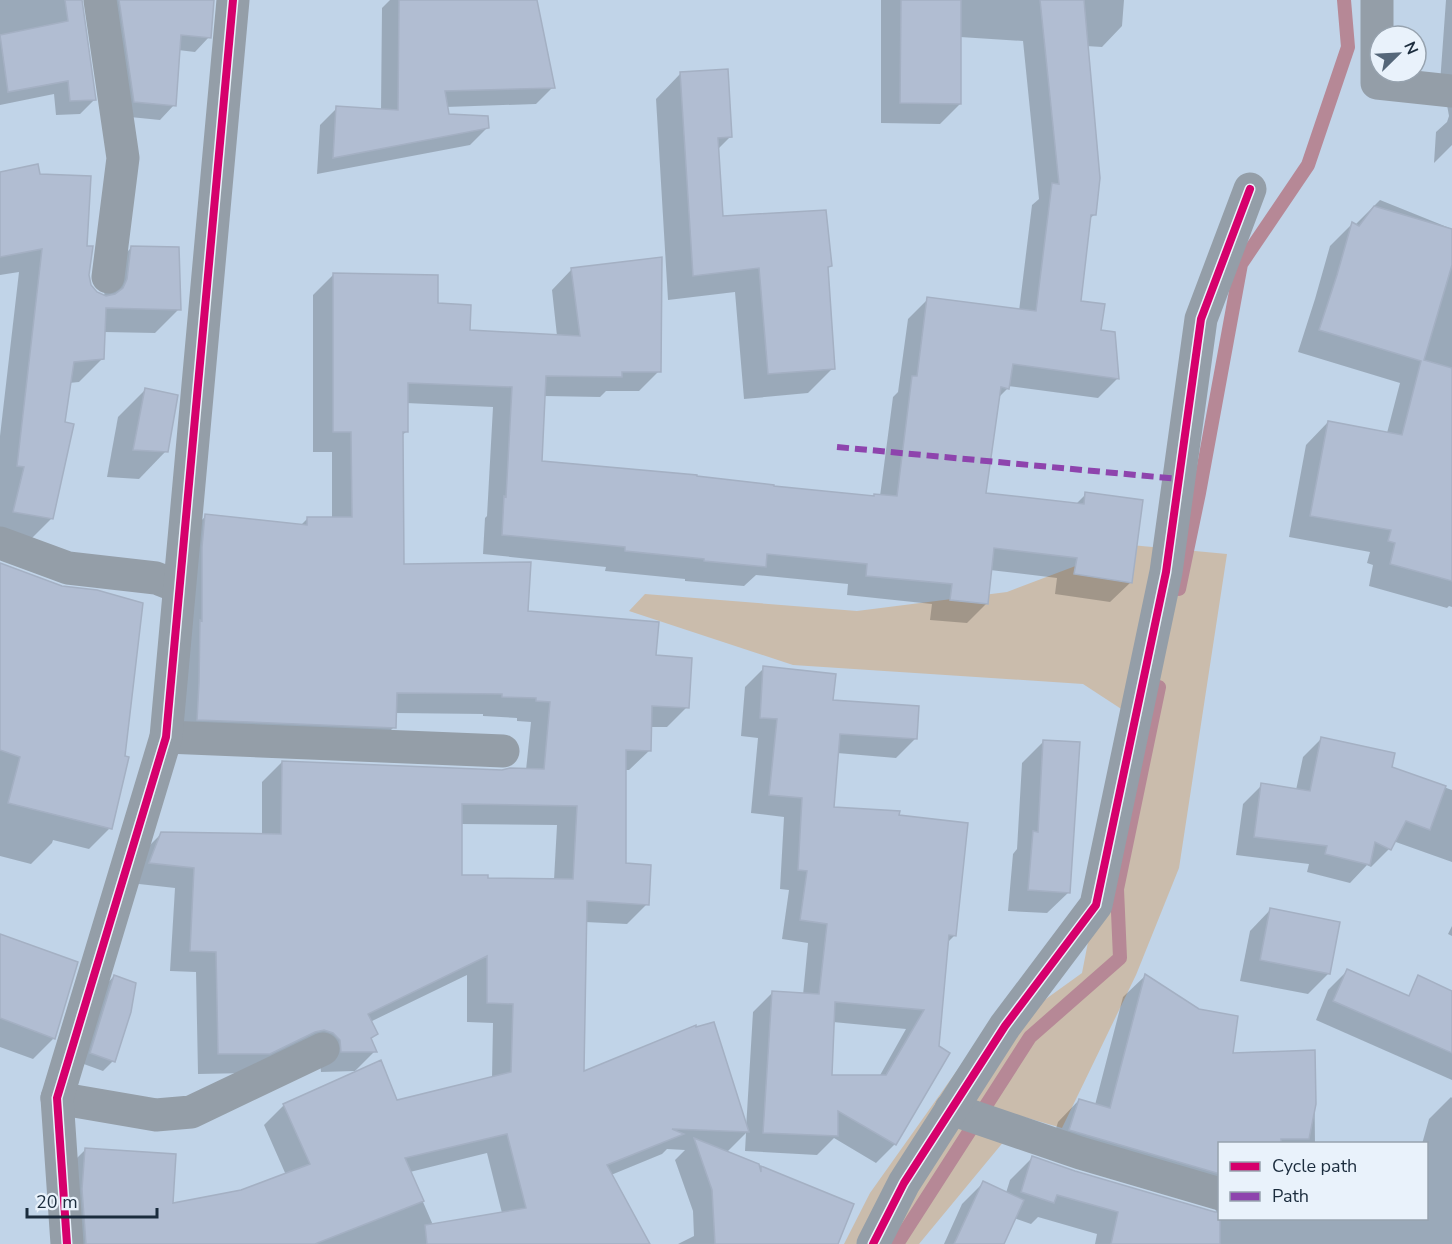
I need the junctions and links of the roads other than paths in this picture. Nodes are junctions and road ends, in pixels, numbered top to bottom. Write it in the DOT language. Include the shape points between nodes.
graph roads {
  1 [pos="100,0"];
  2 [pos="233,0"];
  3 [pos="1377,0"];
  4 [pos="1452,91"];
  5 [pos="1250,189"];
  6 [pos="108,278"];
  7 [pos="0,543"];
  8 [pos="179,587"];
  9 [pos="166,737"];
  10 [pos="503,751"];
  11 [pos="322,1049"];
  12 [pos="57,1098"];
  13 [pos="951,1109"];
  14 [pos="1218,1193"];
  15 [pos="67,1244"];
  16 [pos="873,1244"];
  1 -- 6 [label="street" via="123,158"];
  2 -- 8 [label="street"];
  3 -- 4 [label="street" via="1377,83"];
  5 -- 13 [label="street" via="1201,319 1166,572 1096,905 1005,1026"];
  7 -- 8 [label="street" via="68,568 156,578"];
  8 -- 9 [label="street"];
  9 -- 10 [label="street"];
  9 -- 12 [label="street"];
  11 -- 12 [label="street" via="191,1112 156,1115"];
  12 -- 15 [label="street"];
  13 -- 14 [label="street" via="1080,1153"];
  13 -- 16 [label="street" via="904,1183"];
}
